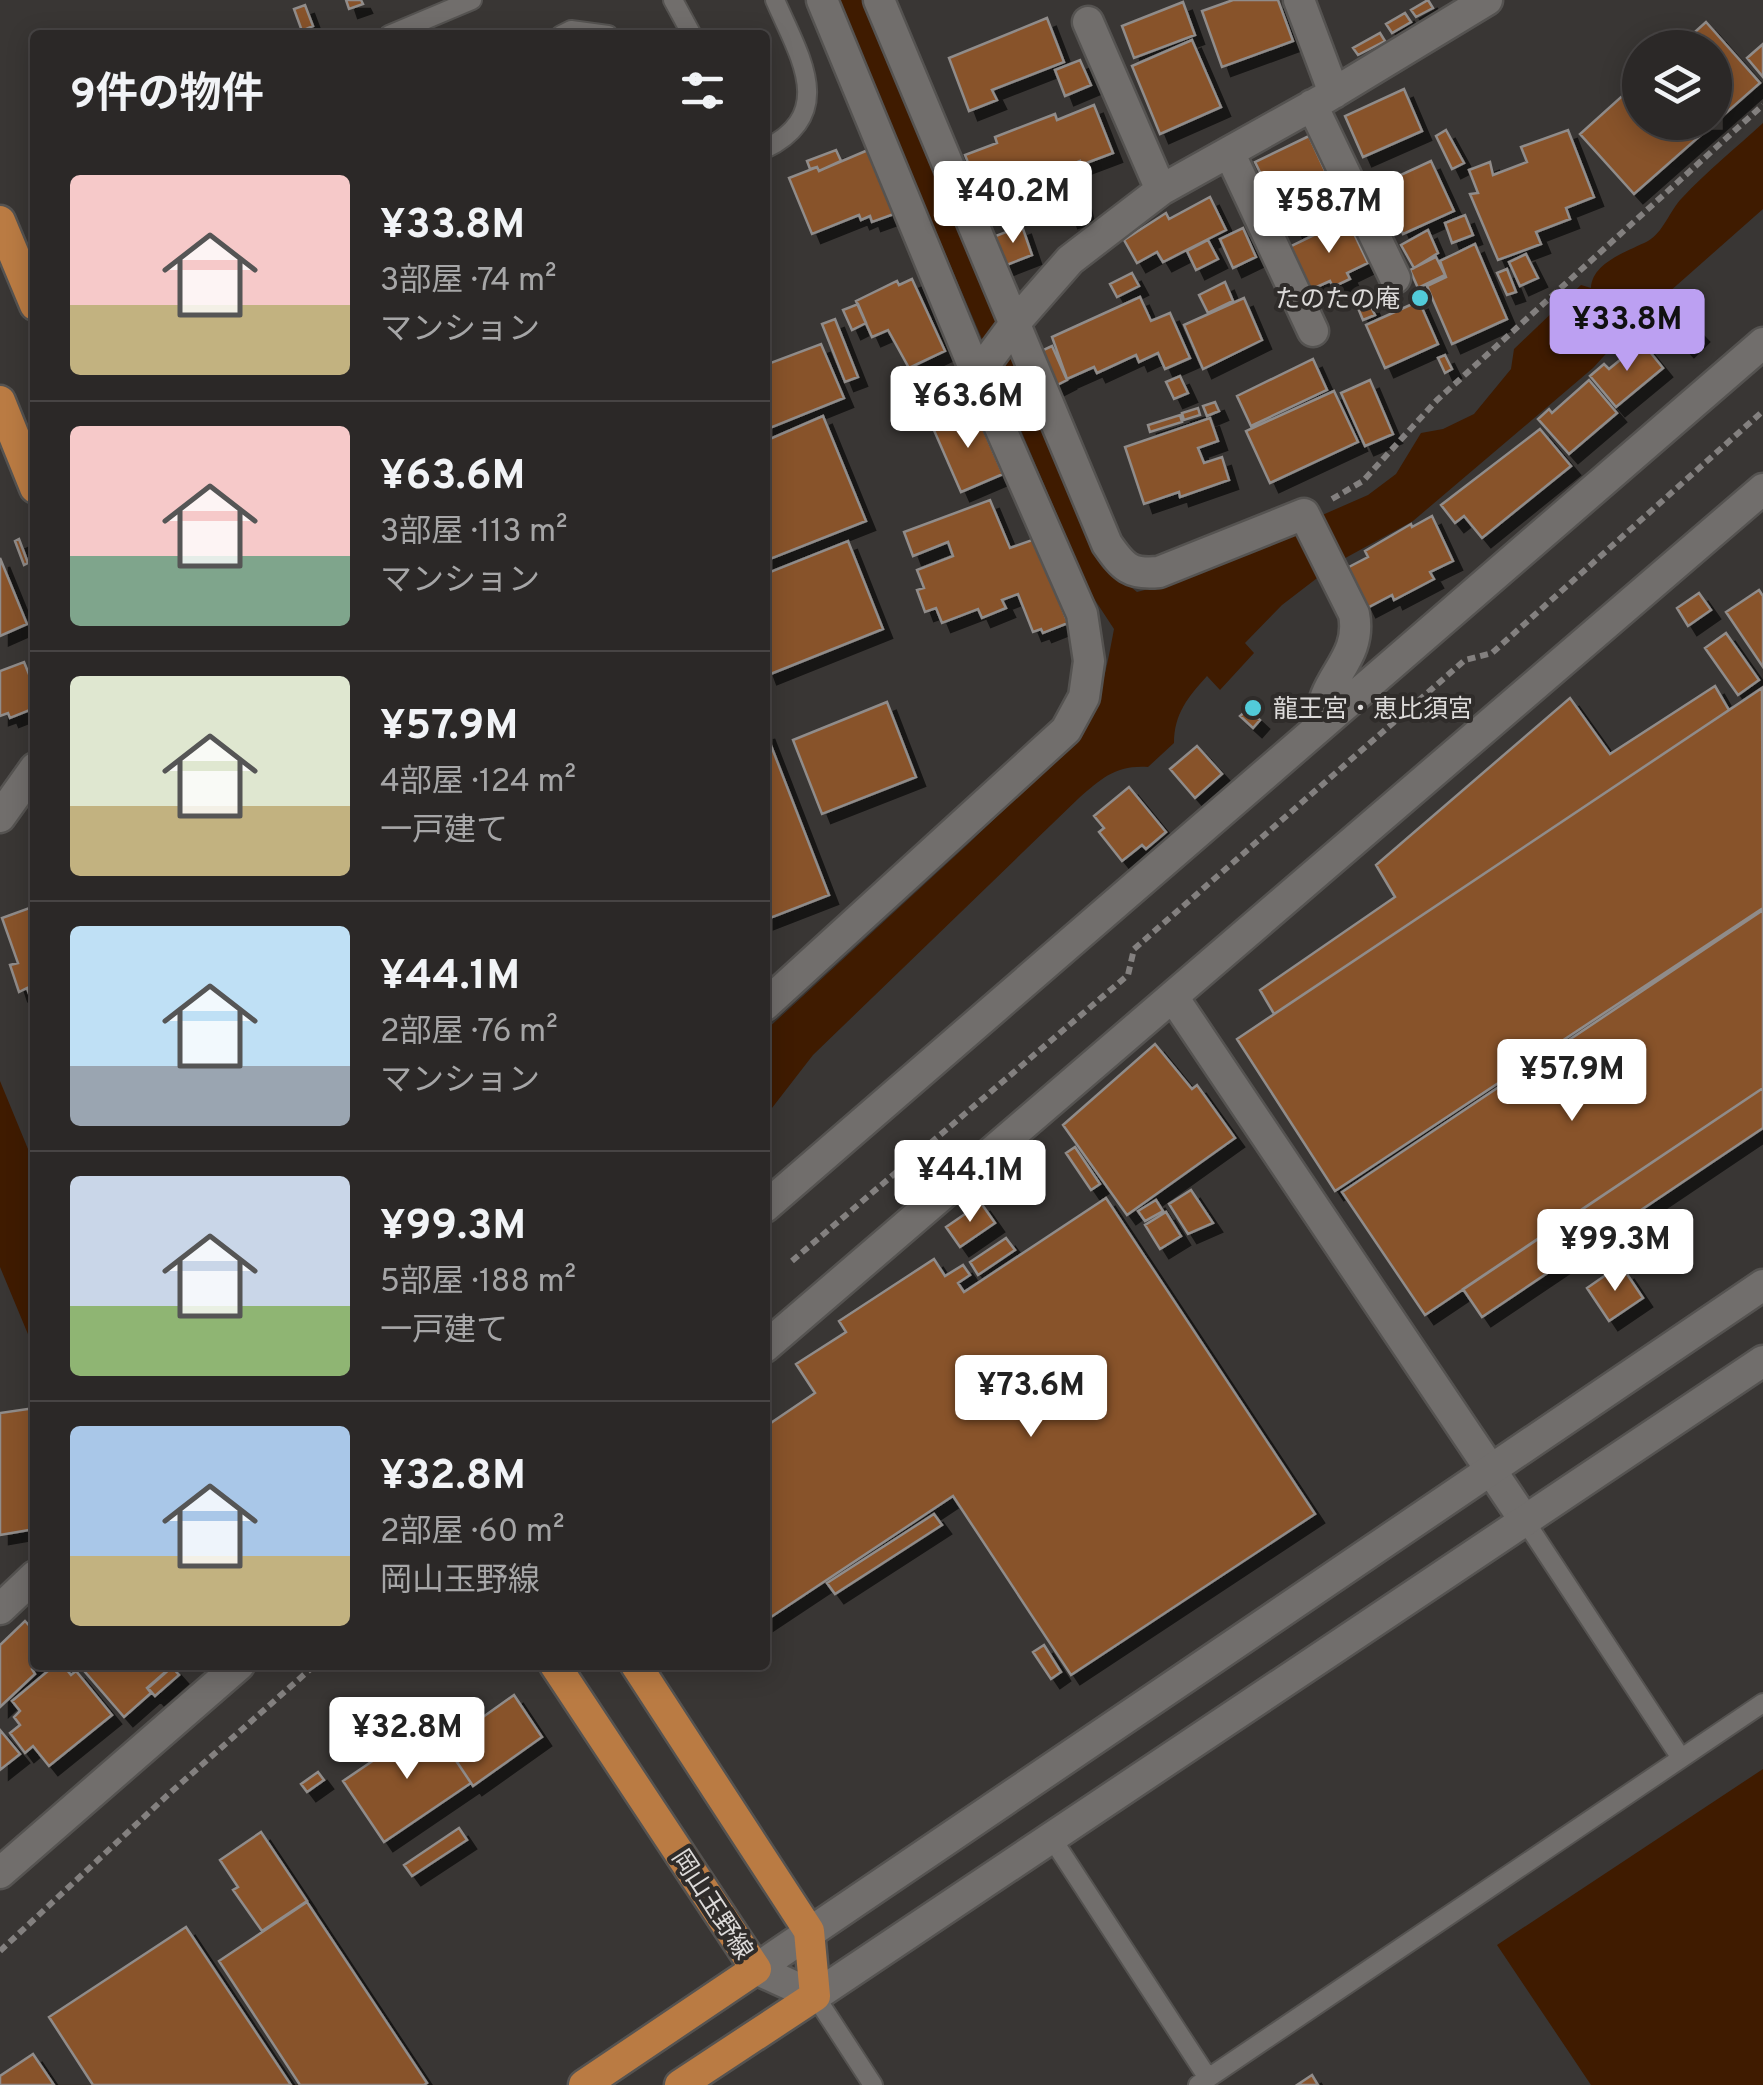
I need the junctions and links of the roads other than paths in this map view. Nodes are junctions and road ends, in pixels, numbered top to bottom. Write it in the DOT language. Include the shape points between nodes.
graph roads {
  1 [pos="472,0"];
  2 [pos="673,0"];
  3 [pos="774,0"];
  4 [pos="822,0"];
  5 [pos="879,0"];
  6 [pos="1299,0"];
  7 [pos="1475,3"];
  8 [pos="1088,22"];
  9 [pos="412,30"];
  10 [pos="689,30"];
  11 [pos="1323,99"];
  12 [pos="770,147"];
  13 [pos="1229,152"];
  14 [pos="1161,190"];
  15 [pos="0,221"];
  16 [pos="1395,278"];
  17 [pos="30,293"];
  18 [pos="1011,329"];
  19 [pos="1313,332"];
  20 [pos="1763,344"];
  21 [pos="983,368"];
  22 [pos="0,401"];
  23 [pos="30,476"];
  24 [pos="1763,489"];
  25 [pos="1322,722"];
  26 [pos="30,775"];
  27 [pos="0,817"];
  28 [pos="1173,997"];
  29 [pos="770,1000"];
  30 [pos="770,1203"];
  31 [pos="1763,1285"];
  32 [pos="770,1342"];
  33 [pos="1763,1362"];
  34 [pos="1490,1468"];
  35 [pos="1525,1521"];
  36 [pos="30,1581"];
  37 [pos="0,1609"];
  38 [pos="233,1670"];
  39 [pos="558,1670"];
  40 [pos="639,1670"];
  41 [pos="1763,1702"];
  42 [pos="1681,1758"];
  43 [pos="1051,1837"];
  44 [pos="0,1873"];
  45 [pos="809,1931"];
  46 [pos="756,1969"];
  47 [pos="815,1996"];
  48 [pos="1203,2082"];
  49 [pos="584,2085"];
  50 [pos="680,2085"];
  51 [pos="874,2085"];
  1 -- 9 [label="lane"];
  2 -- 10 [label="lane"];
  3 -- 12 [label="lane" via="808,87 790,137"];
  4 -- 21 [label="street"];
  5 -- 18 [label="street"];
  6 -- 11 [label="street"];
  7 -- 11 [label="street"];
  8 -- 14 [label="street"];
  11 -- 13 [label="street"];
  11 -- 16 [label="street"];
  13 -- 14 [label="street"];
  13 -- 19 [label="street"];
  14 -- 18 [label="street" via="1070,260"];
  15 -- 17 [label="main road"];
  18 -- 21 [label="street"];
  18 -- 25 [label="street" via="1122,566 1137,574 1159,572 1305,515 1356,628 1352,652 1321,702"];
  20 -- 25 [label="street"];
  21 -- 29 [label="street" via="1082,614 1089,660 1084,697 1066,730"];
  22 -- 23 [label="main road"];
  24 -- 28 [label="street"];
  25 -- 30 [label="street"];
  26 -- 27 [label="street"];
  28 -- 32 [label="street"];
  28 -- 34 [label="street"];
  31 -- 34 [label="street"];
  33 -- 35 [label="street"];
  34 -- 35 [label="street"];
  34 -- 45 [label="street"];
  35 -- 42 [label="lane"];
  35 -- 43 [label="street"];
  36 -- 37 [label="street"];
  38 -- 44 [label="street"];
  39 -- 46 [label="main road, 岡山玉野線"];
  40 -- 45 [label="main road"];
  41 -- 42 [label="lane"];
  42 -- 48 [label="lane"];
  43 -- 47 [label="street"];
  43 -- 48 [label="lane"];
  45 -- 46 [label="street"];
  45 -- 47 [label="main road"];
  46 -- 47 [label="street"];
  46 -- 49 [label="main road, 岡山玉野線"];
  47 -- 50 [label="main road"];
  47 -- 51 [label="lane"];
}
